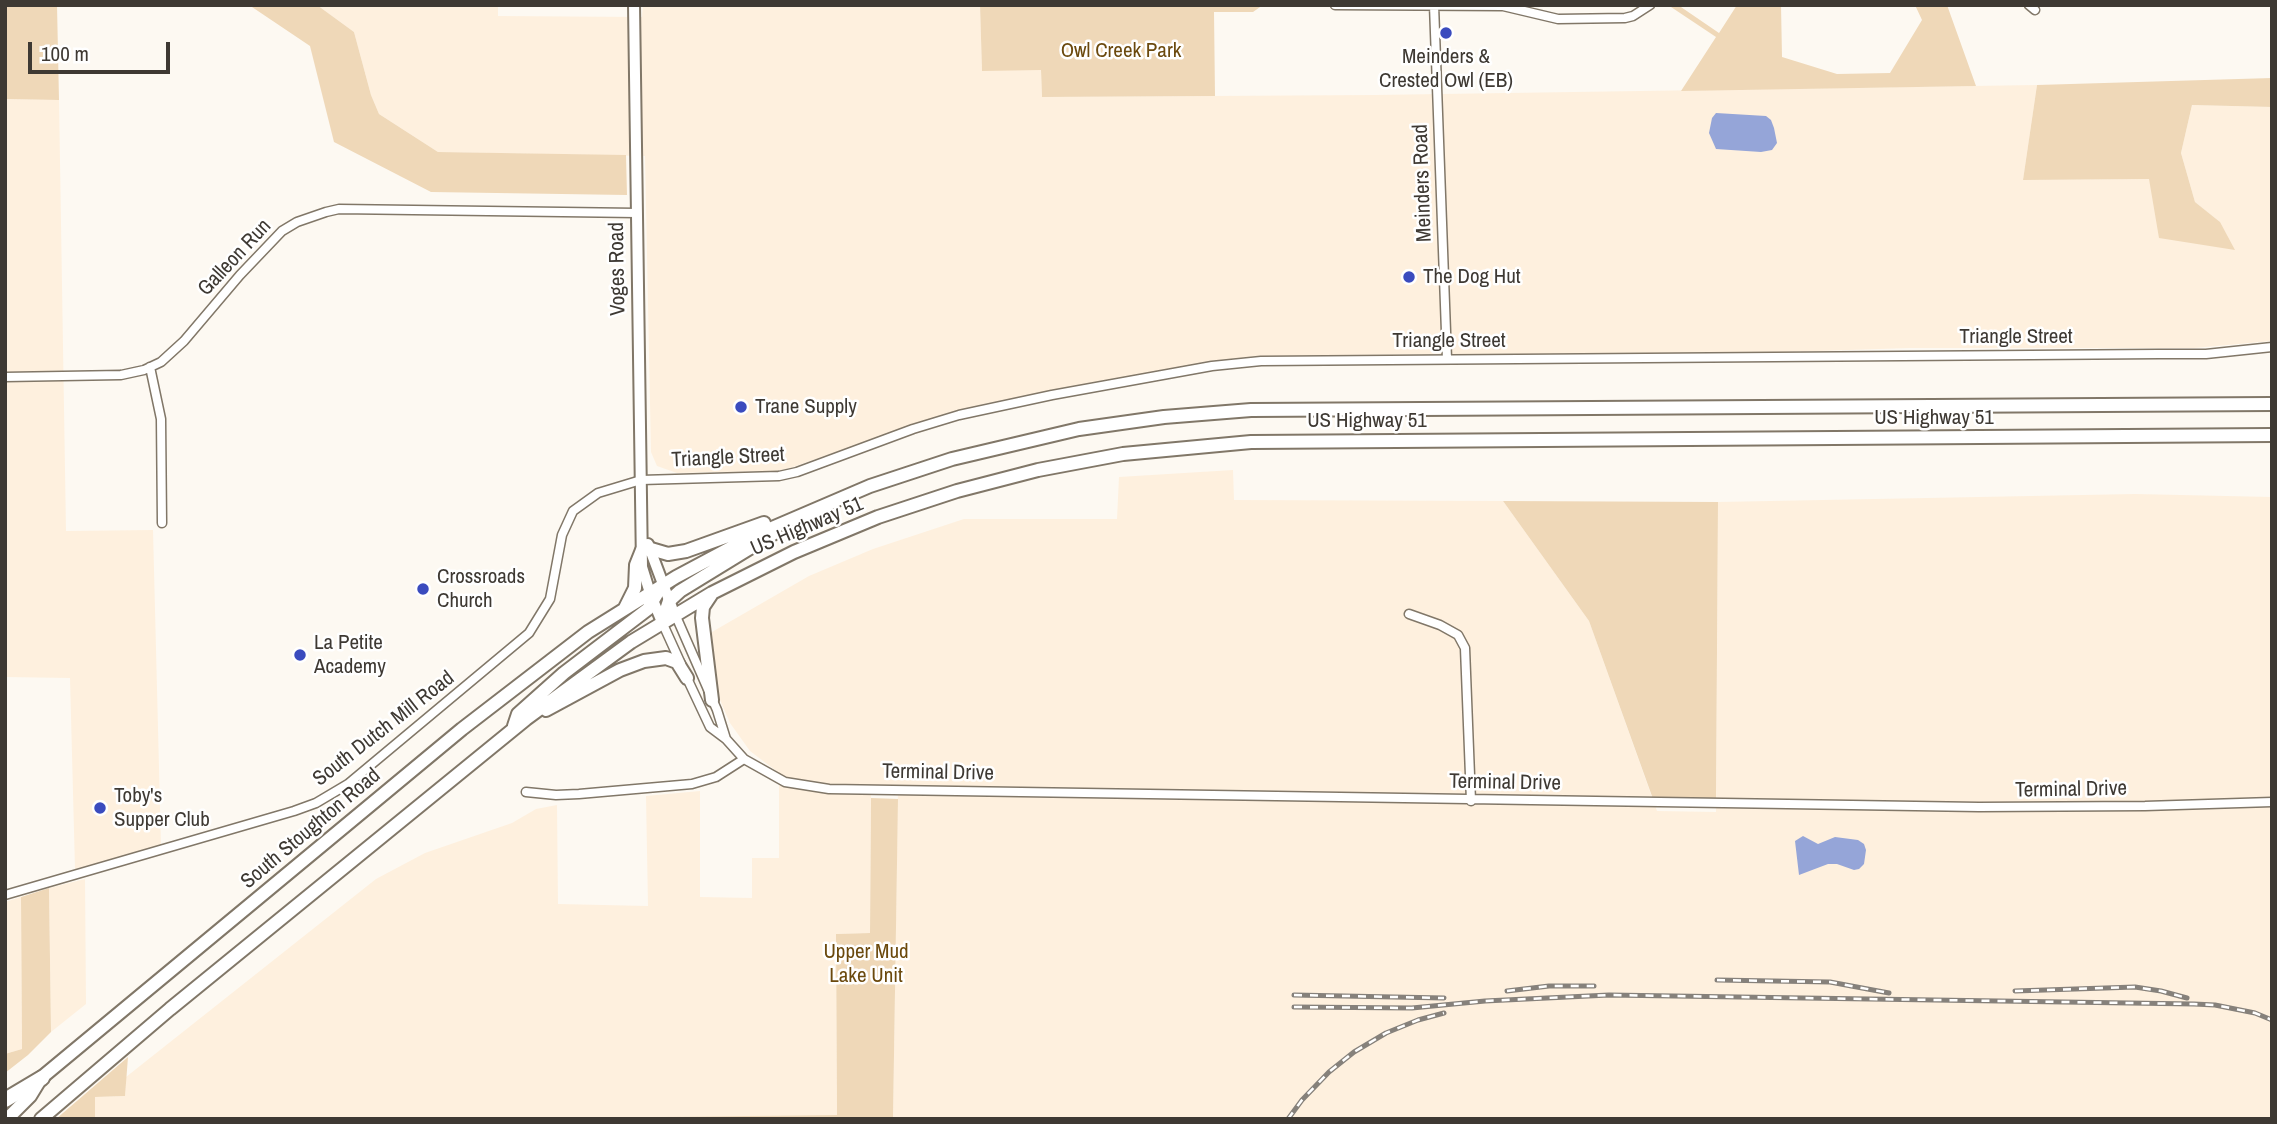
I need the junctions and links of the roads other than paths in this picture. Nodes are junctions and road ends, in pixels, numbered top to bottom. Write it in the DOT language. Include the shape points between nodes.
graph roads {
  1 [pos="634,5"];
  2 [pos="1335,5"];
  3 [pos="1434,5"];
  4 [pos="1650,5"];
  5 [pos="637,213"];
  6 [pos="2272,347"];
  7 [pos="1447,359"];
  8 [pos="150,367"];
  9 [pos="5,377"];
  10 [pos="2272,396"];
  11 [pos="2135,404"];
  12 [pos="2272,404"];
  13 [pos="2270,436"];
  14 [pos="641,480"];
  15 [pos="805,512"];
  16 [pos="791,519"];
  17 [pos="162,523"];
  18 [pos="646,549"];
  19 [pos="662,585"];
  20 [pos="712,593"];
  21 [pos="652,597"];
  22 [pos="669,601"];
  23 [pos="625,608"];
  24 [pos="675,614"];
  25 [pos="1409,614"];
  26 [pos="662,622"];
  27 [pos="688,678"];
  28 [pos="712,700"];
  29 [pos="526,719"];
  30 [pos="513,730"];
  31 [pos="726,739"];
  32 [pos="744,759"];
  33 [pos="526,792"];
  34 [pos="1471,800"];
  35 [pos="2272,802"];
  36 [pos="5,895"];
  37 [pos="41,1078"];
  38 [pos="5,1103"];
  39 [pos="7,1119"];
  40 [pos="41,1119"];
  1 -- 5 [label="street, Voges Road"];
  2 -- 3 [label="street"];
  3 -- 4 [label="street" via="1503,6 1572,19 1625,18"];
  3 -- 7 [label="street, Meinders Road"];
  5 -- 8 [label="street, Galleon Run" via="339,209 314,216 282,231 184,341"];
  5 -- 14 [label="street, Voges Road"];
  6 -- 7 [label="street, Triangle Street" via="2159,355"];
  7 -- 14 [label="street, Triangle Street" via="1297,359 1212,366 959,415 779,476"];
  8 -- 9 [label="street, Galleon Run" via="121,375"];
  8 -- 17 [label="street" via="161,419"];
  10 -- 11 [label="main road"];
  11 -- 12 [label="main road, US Highway 51"];
  11 -- 15 [label="main road, US Highway 51" via="1207,413 1110,424 993,448 911,472"];
  13 -- 20 [label="main road, US Highway 51" via="1280,441 1167,448 1038,470 914,504 794,551"];
  14 -- 18 [label="street, Voges Road"];
  14 -- 36 [label="street, South Dutch Mill Road" via="598,493 573,511 562,535 550,599 529,633 348,784 294,811"];
  15 -- 16 [label="main road, US Highway 51"];
  15 -- 18 [label="main road" via="686,551 668,554"];
  16 -- 19 [label="main road, US Highway 51"];
  16 -- 22 [label="main road"];
  18 -- 19 [label="street, Voges Road"];
  18 -- 21 [label="street, Voges Road" via="642,567"];
  18 -- 23 [label="main road" via="636,565 635,588"];
  19 -- 21 [label="main road, US Highway 51"];
  19 -- 22 [label="street, Voges Road"];
  20 -- 24 [label="main road, US Highway 51"];
  20 -- 28 [label="main road" via="702,618"];
  21 -- 23 [label="main road, South Stoughton Road"];
  21 -- 26 [label="street, Voges Road"];
  21 -- 30 [label="main road" via="648,609 584,655 518,715"];
  22 -- 24 [label="street, Voges Road"];
  22 -- 26 [label="main road"];
  23 -- 37 [label="main road, South Stoughton Road" via="481,714"];
  24 -- 26 [label="main road, US Highway 51"];
  24 -- 28 [label="street, Terminal Drive"];
  25 -- 34 [label="street" via="1458,635 1465,648"];
  26 -- 27 [label="street, Terminal Drive"];
  26 -- 29 [label="main road, US Highway 51"];
  27 -- 29 [label="main road" via="677,662 666,658 638,662"];
  27 -- 31 [label="street, Terminal Drive" via="710,727"];
  28 -- 31 [label="street, Terminal Drive"];
  29 -- 30 [label="main road"];
  30 -- 40 [label="main road"];
  31 -- 32 [label="street, Terminal Drive"];
  32 -- 33 [label="street" via="716,777 692,784 579,794"];
  32 -- 34 [label="street, Terminal Drive" via="785,782 829,789"];
  34 -- 35 [label="street, Terminal Drive" via="2004,808"];
  37 -- 38 [label="highway"];
  37 -- 39 [label="main road, South Stoughton Road"];
}
